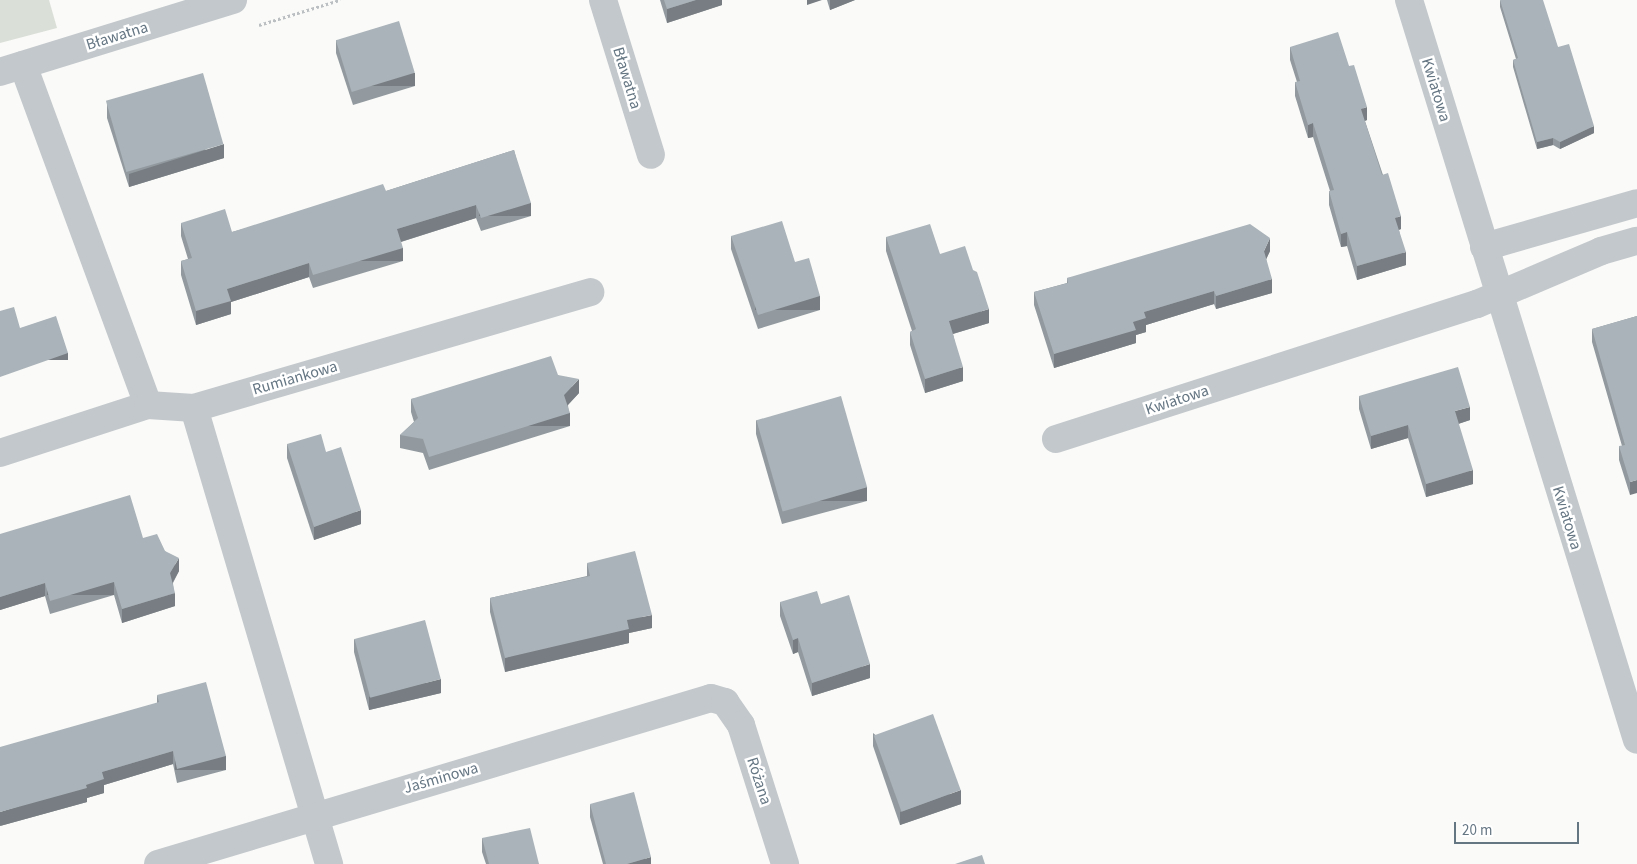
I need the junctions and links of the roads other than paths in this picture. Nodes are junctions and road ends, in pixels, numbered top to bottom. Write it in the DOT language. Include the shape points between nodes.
graph roads {
  1 [pos="233,0"];
  2 [pos="603,0"];
  3 [pos="1409,0"];
  4 [pos="11,68"];
  5 [pos="651,155"];
  6 [pos="1637,203"];
  7 [pos="1637,240"];
  8 [pos="1484,247"];
  9 [pos="590,292"];
  10 [pos="1498,296"];
  11 [pos="148,404"];
  12 [pos="194,408"];
  13 [pos="1056,439"];
  14 [pos="0,453"];
  15 [pos="725,702"];
  16 [pos="1637,740"];
  17 [pos="313,816"];
  18 [pos="158,864"];
  19 [pos="329,864"];
  20 [pos="785,864"];
  1 -- 4 [label="street, Bławatna"];
  2 -- 5 [label="street, Bławatna"];
  3 -- 8 [label="street, Kwiatowa"];
  4 -- 11 [label="street"];
  6 -- 8 [label="street"];
  7 -- 10 [label="street" via="1601,251"];
  8 -- 10 [label="street, Kwiatowa"];
  9 -- 12 [label="street, Rumiankowa"];
  10 -- 13 [label="street, Kwiatowa"];
  10 -- 16 [label="street, Kwiatowa"];
  11 -- 12 [label="street, Rumiankowa"];
  11 -- 14 [label="street, Rumiankowa"];
  12 -- 17 [label="street"];
  15 -- 17 [label="street, Jaśminowa" via="711,698"];
  15 -- 20 [label="street, Różana" via="741,725"];
  17 -- 18 [label="street, Jaśminowa"];
  17 -- 19 [label="street"];
}
